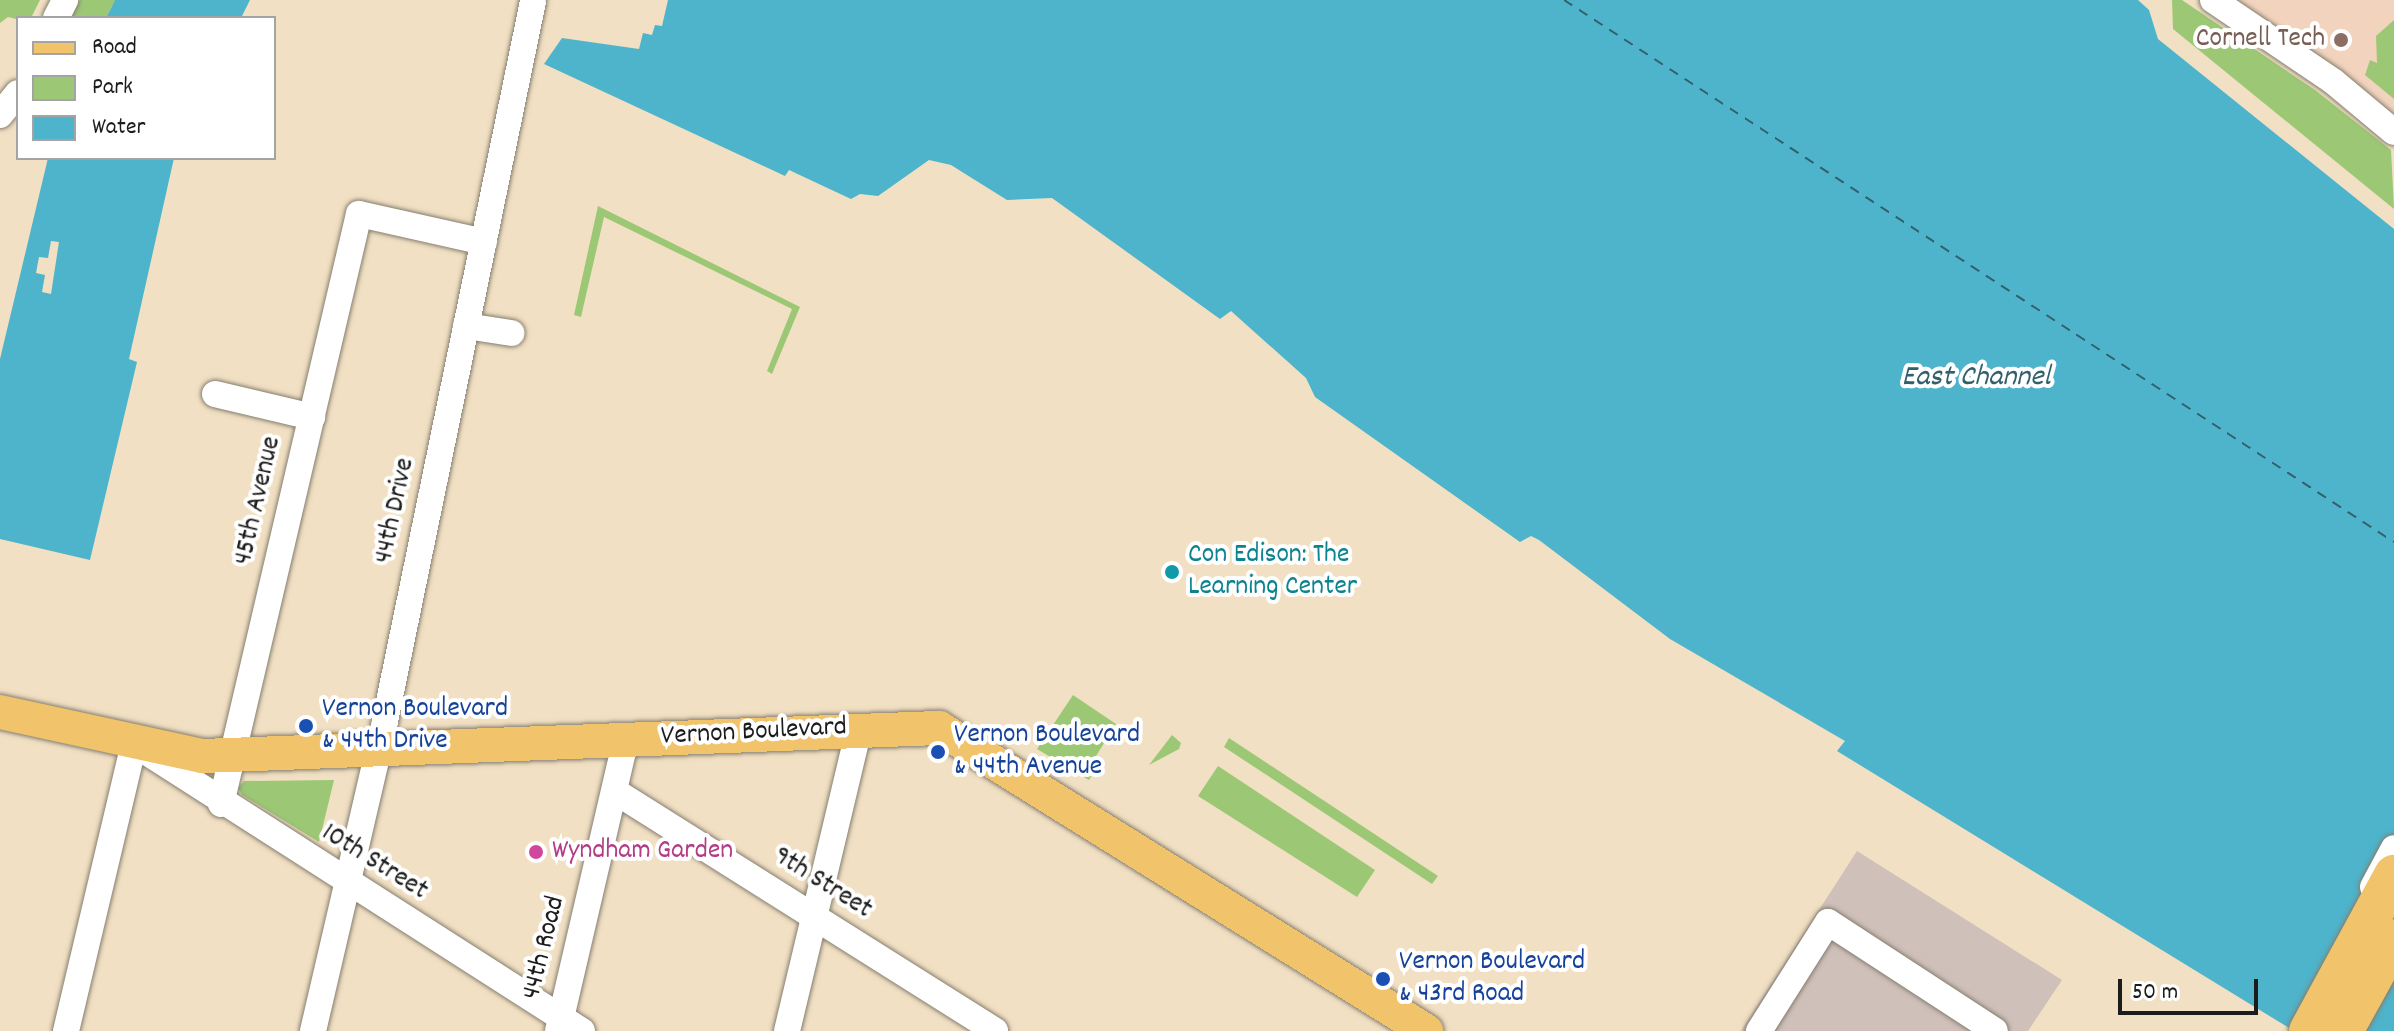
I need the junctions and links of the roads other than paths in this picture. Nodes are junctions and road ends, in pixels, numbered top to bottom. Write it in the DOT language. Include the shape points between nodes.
graph roads {
  1 [pos="2213,0"];
  2 [pos="533,1"];
  3 [pos="16,95"];
  4 [pos="0,115"];
  5 [pos="2394,132"];
  6 [pos="484,242"];
  7 [pos="466,326"];
  8 [pos="511,333"];
  9 [pos="215,394"];
  10 [pos="312,417"];
  11 [pos="0,712"];
  12 [pos="859,728"];
  13 [pos="626,739"];
  14 [pos="134,744"];
  15 [pos="379,749"];
  16 [pos="232,756"];
  17 [pos="616,792"];
  18 [pos="221,804"];
  19 [pos="2394,848"];
  20 [pos="2394,875"];
  21 [pos="347,884"];
  22 [pos="2394,895"];
  23 [pos="814,917"];
  24 [pos="2394,939"];
  25 [pos="2394,960"];
  26 [pos="567,1026"];
  27 [pos="66,1031"];
  28 [pos="313,1031"];
  29 [pos="787,1031"];
  30 [pos="995,1031"];
  31 [pos="1426,1031"];
  32 [pos="1759,1031"];
  33 [pos="1995,1031"];
  34 [pos="2294,1031"];
  35 [pos="2309,1031"];
  36 [pos="2319,1031"];
  37 [pos="2343,1031"];
  38 [pos="2355,1031"];
  1 -- 5 [label="street" via="2334,82"];
  2 -- 6 [label="street, 44th Drive"];
  3 -- 4 [label="street"];
  6 -- 7 [label="street, 44th Drive"];
  6 -- 10 [label="street, 45th Avenue" via="359,214"];
  7 -- 8 [label="street"];
  7 -- 15 [label="street, 44th Drive"];
  9 -- 10 [label="street"];
  10 -- 16 [label="street, 45th Avenue"];
  11 -- 14 [label="main road, Vernon Boulevard"];
  12 -- 13 [label="main road, Vernon Boulevard"];
  12 -- 23 [label="street"];
  12 -- 31 [label="main road, Vernon Boulevard" via="930,727 953,733"];
  13 -- 15 [label="main road, Vernon Boulevard"];
  13 -- 17 [label="street, 44th Road"];
  14 -- 16 [label="main road, Vernon Boulevard"];
  14 -- 18 [label="street, 10th Street"];
  14 -- 27 [label="street"];
  15 -- 16 [label="main road, Vernon Boulevard"];
  15 -- 21 [label="street, 44th Drive"];
  16 -- 18 [label="street, 45th Avenue"];
  17 -- 23 [label="street, 9th Street"];
  17 -- 26 [label="street, 44th Road"];
  18 -- 21 [label="street, 10th Street"];
  19 -- 34 [label="street"];
  20 -- 35 [label="highway"];
  21 -- 26 [label="street, 10th Street"];
  21 -- 28 [label="street, 44th Drive"];
  22 -- 36 [label="highway"];
  23 -- 29 [label="street"];
  23 -- 30 [label="street, 9th Street"];
  24 -- 37 [label="highway"];
  25 -- 38 [label="highway"];
  32 -- 33 [label="street" via="1828,922"];
}
